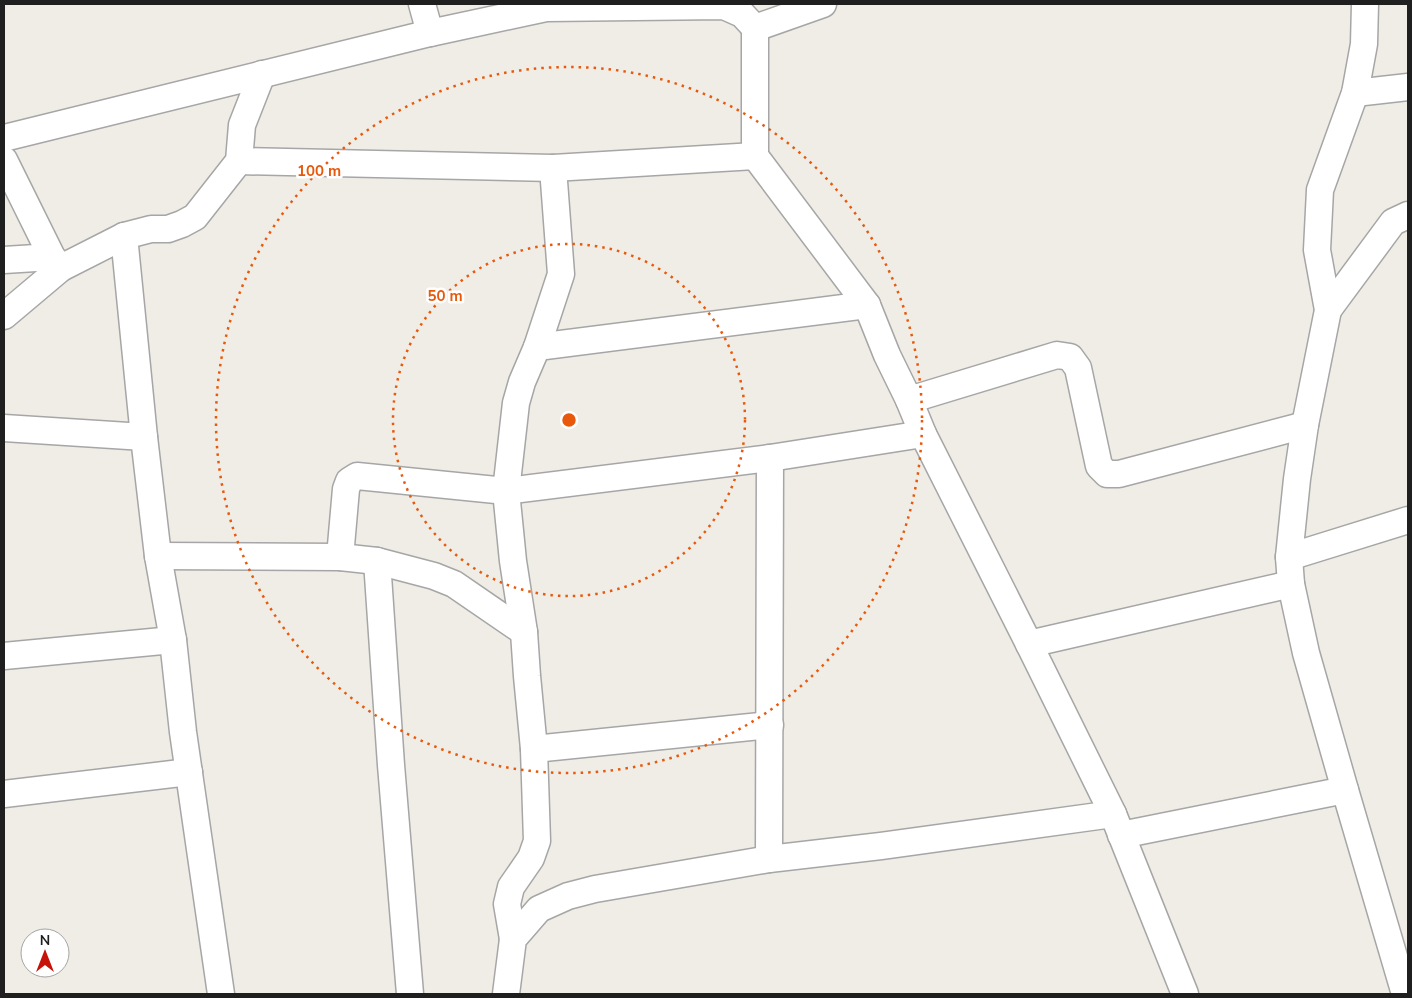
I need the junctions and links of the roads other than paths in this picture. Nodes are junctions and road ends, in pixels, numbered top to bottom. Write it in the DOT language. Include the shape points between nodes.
graph roads {
  1 [pos="422,4"];
  2 [pos="823,4"];
  3 [pos="1365,4"];
  4 [pos="745,15"];
  5 [pos="430,33"];
  6 [pos="262,74"];
  7 [pos="1408,87"];
  8 [pos="1355,93"];
  9 [pos="4,138"];
  10 [pos="755,156"];
  11 [pos="4,160"];
  12 [pos="239,161"];
  13 [pos="553,168"];
  14 [pos="1408,215"];
  15 [pos="124,236"];
  16 [pos="4,260"];
  17 [pos="57,262"];
  18 [pos="868,305"];
  19 [pos="1328,310"];
  20 [pos="4,316"];
  21 [pos="537,347"];
  22 [pos="909,400"];
  23 [pos="1305,425"];
  24 [pos="4,428"];
  25 [pos="923,434"];
  26 [pos="144,437"];
  27 [pos="770,458"];
  28 [pos="506,491"];
  29 [pos="1408,520"];
  30 [pos="158,556"];
  31 [pos="340,557"];
  32 [pos="1289,557"];
  33 [pos="377,561"];
  34 [pos="1291,584"];
  35 [pos="524,632"];
  36 [pos="174,640"];
  37 [pos="1029,644"];
  38 [pos="4,656"];
  39 [pos="770,725"];
  40 [pos="534,749"];
  41 [pos="189,772"];
  42 [pos="1345,790"];
  43 [pos="4,794"];
  44 [pos="1117,824"];
  45 [pos="770,859"];
  46 [pos="1399,938"];
  47 [pos="512,939"];
  48 [pos="221,994"];
  49 [pos="410,994"];
  50 [pos="506,994"];
  51 [pos="1185,994"];
  52 [pos="1405,994"];
  1 -- 5 [label="street"];
  2 -- 4 [label="street"];
  3 -- 8 [label="street" via="1364,44"];
  4 -- 5 [label="street" via="724,6 546,8"];
  4 -- 10 [label="street"];
  5 -- 6 [label="street"];
  6 -- 9 [label="street"];
  6 -- 12 [label="street" via="242,125"];
  7 -- 8 [label="street"];
  8 -- 19 [label="street" via="1320,190 1317,250"];
  10 -- 13 [label="street"];
  10 -- 18 [label="street"];
  11 -- 17 [label="street"];
  12 -- 13 [label="street"];
  12 -- 15 [label="street" via="195,216 168,229 151,229"];
  13 -- 21 [label="street" via="561,274"];
  14 -- 19 [label="street" via="1393,222"];
  15 -- 17 [label="street"];
  15 -- 26 [label="street"];
  16 -- 17 [label="street"];
  17 -- 20 [label="street"];
  18 -- 21 [label="street"];
  18 -- 22 [label="street"];
  19 -- 23 [label="street"];
  21 -- 28 [label="street" via="516,403"];
  22 -- 23 [label="street" via="1057,355 1070,357 1078,368 1099,466 1107,474 1119,474"];
  22 -- 25 [label="street"];
  23 -- 32 [label="street" via="1296,478"];
  24 -- 26 [label="street"];
  25 -- 27 [label="street"];
  25 -- 37 [label="street"];
  26 -- 30 [label="street"];
  27 -- 28 [label="street"];
  27 -- 39 [label="street"];
  28 -- 31 [label="street" via="357,476 349,481 346,490"];
  28 -- 35 [label="street"];
  29 -- 32 [label="street"];
  30 -- 31 [label="street"];
  30 -- 36 [label="street"];
  31 -- 33 [label="street"];
  32 -- 34 [label="street"];
  33 -- 35 [label="street" via="454,584"];
  33 -- 49 [label="street"];
  34 -- 37 [label="street"];
  34 -- 42 [label="street" via="1306,653"];
  35 -- 40 [label="street"];
  36 -- 38 [label="street"];
  36 -- 41 [label="street"];
  37 -- 44 [label="street"];
  39 -- 40 [label="street"];
  39 -- 45 [label="street"];
  40 -- 47 [label="street" via="538,841 531,858 511,887 507,904"];
  41 -- 43 [label="street"];
  41 -- 48 [label="street"];
  42 -- 44 [label="street"];
  42 -- 46 [label="street"];
  44 -- 45 [label="street"];
  44 -- 51 [label="street"];
  45 -- 47 [label="street" via="568,896 539,909"];
  46 -- 52 [label="street"];
  47 -- 50 [label="street"];
}
